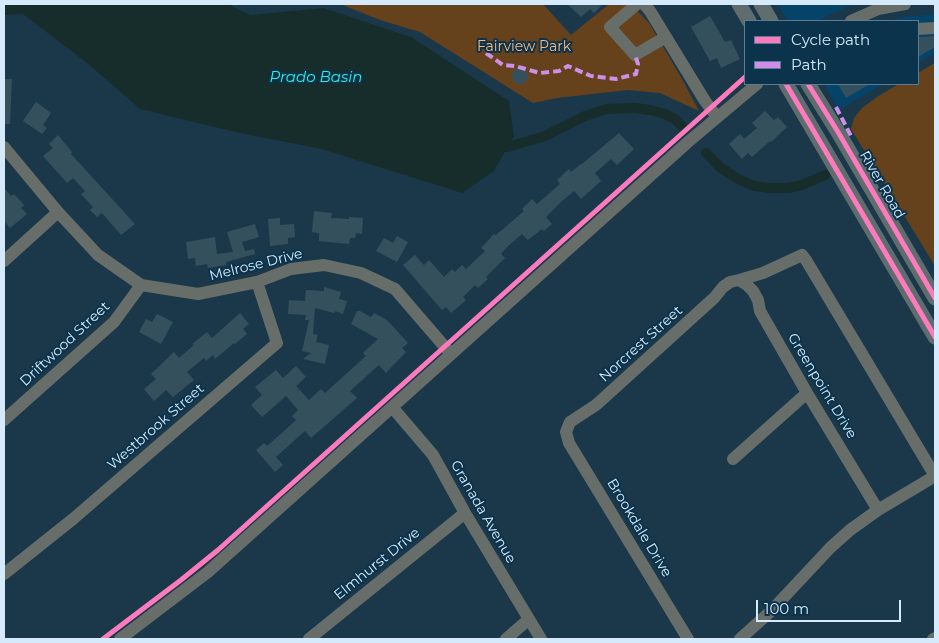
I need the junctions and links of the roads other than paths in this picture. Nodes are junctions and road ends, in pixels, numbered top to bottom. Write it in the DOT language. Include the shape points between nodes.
graph roads {
  1 [pos="637,4"];
  2 [pos="644,4"];
  3 [pos="739,4"];
  4 [pos="761,4"];
  5 [pos="905,4"];
  6 [pos="748,20"];
  7 [pos="770,20"];
  8 [pos="853,20"];
  9 [pos="919,28"];
  10 [pos="935,28"];
  11 [pos="666,36"];
  12 [pos="756,85"];
  13 [pos="787,85"];
  14 [pos="809,85"];
  15 [pos="717,117"];
  16 [pos="4,147"];
  17 [pos="58,212"];
  18 [pos="4,261"];
  19 [pos="924,278"];
  20 [pos="739,280"];
  21 [pos="257,282"];
  22 [pos="141,285"];
  23 [pos="906,288"];
  24 [pos="935,298"];
  25 [pos="935,337"];
  26 [pos="451,354"];
  27 [pos="807,392"];
  28 [pos="392,407"];
  29 [pos="4,420"];
  30 [pos="566,432"];
  31 [pos="733,459"];
  32 [pos="935,476"];
  33 [pos="878,510"];
  34 [pos="465,513"];
  35 [pos="4,574"];
  36 [pos="528,619"];
  37 [pos="120,639"];
  38 [pos="308,639"];
  39 [pos="506,639"];
  40 [pos="541,639"];
  41 [pos="688,639"];
  42 [pos="740,639"];
  1 -- 11 [label="street" via="610,27 635,55"];
  2 -- 11 [label="street"];
  3 -- 6 [label="main road"];
  4 -- 7 [label="main road"];
  5 -- 8 [label="street" via="878,9"];
  9 -- 10 [label="street"];
  11 -- 15 [label="street"];
  12 -- 15 [label="street"];
  13 -- 23 [label="main road"];
  14 -- 19 [label="main road, River Road"];
  15 -- 26 [label="street"];
  16 -- 17 [label="street, Melrose Drive"];
  17 -- 18 [label="street"];
  17 -- 22 [label="street, Melrose Drive" via="98,255"];
  19 -- 23 [label="street"];
  19 -- 24 [label="main road, River Road"];
  20 -- 27 [label="street, Greenpoint Drive" via="753,291 760,310"];
  20 -- 30 [label="street, Norcrest Street" via="723,287 596,405 570,422"];
  20 -- 32 [label="street, Norcrest Street" via="802,255"];
  21 -- 22 [label="street, Melrose Drive" via="198,294"];
  21 -- 26 [label="street, Melrose Drive" via="291,269 324,265 360,273 395,289"];
  21 -- 35 [label="street, Westbrook Street" via="277,343 73,519"];
  22 -- 29 [label="street, Driftwood Street" via="114,322"];
  23 -- 25 [label="main road"];
  26 -- 28 [label="street"];
  27 -- 31 [label="street"];
  27 -- 33 [label="street, Greenpoint Drive"];
  28 -- 34 [label="street, Granada Avenue" via="433,455"];
  28 -- 37 [label="street" via="208,572"];
  30 -- 41 [label="street, Brookdale Drive"];
  32 -- 33 [label="street"];
  33 -- 42 [label="street" via="830,548"];
  34 -- 36 [label="street, Granada Avenue"];
  34 -- 38 [label="street, Elmhurst Drive"];
  36 -- 39 [label="street"];
  36 -- 40 [label="street, Granada Avenue"];
}
